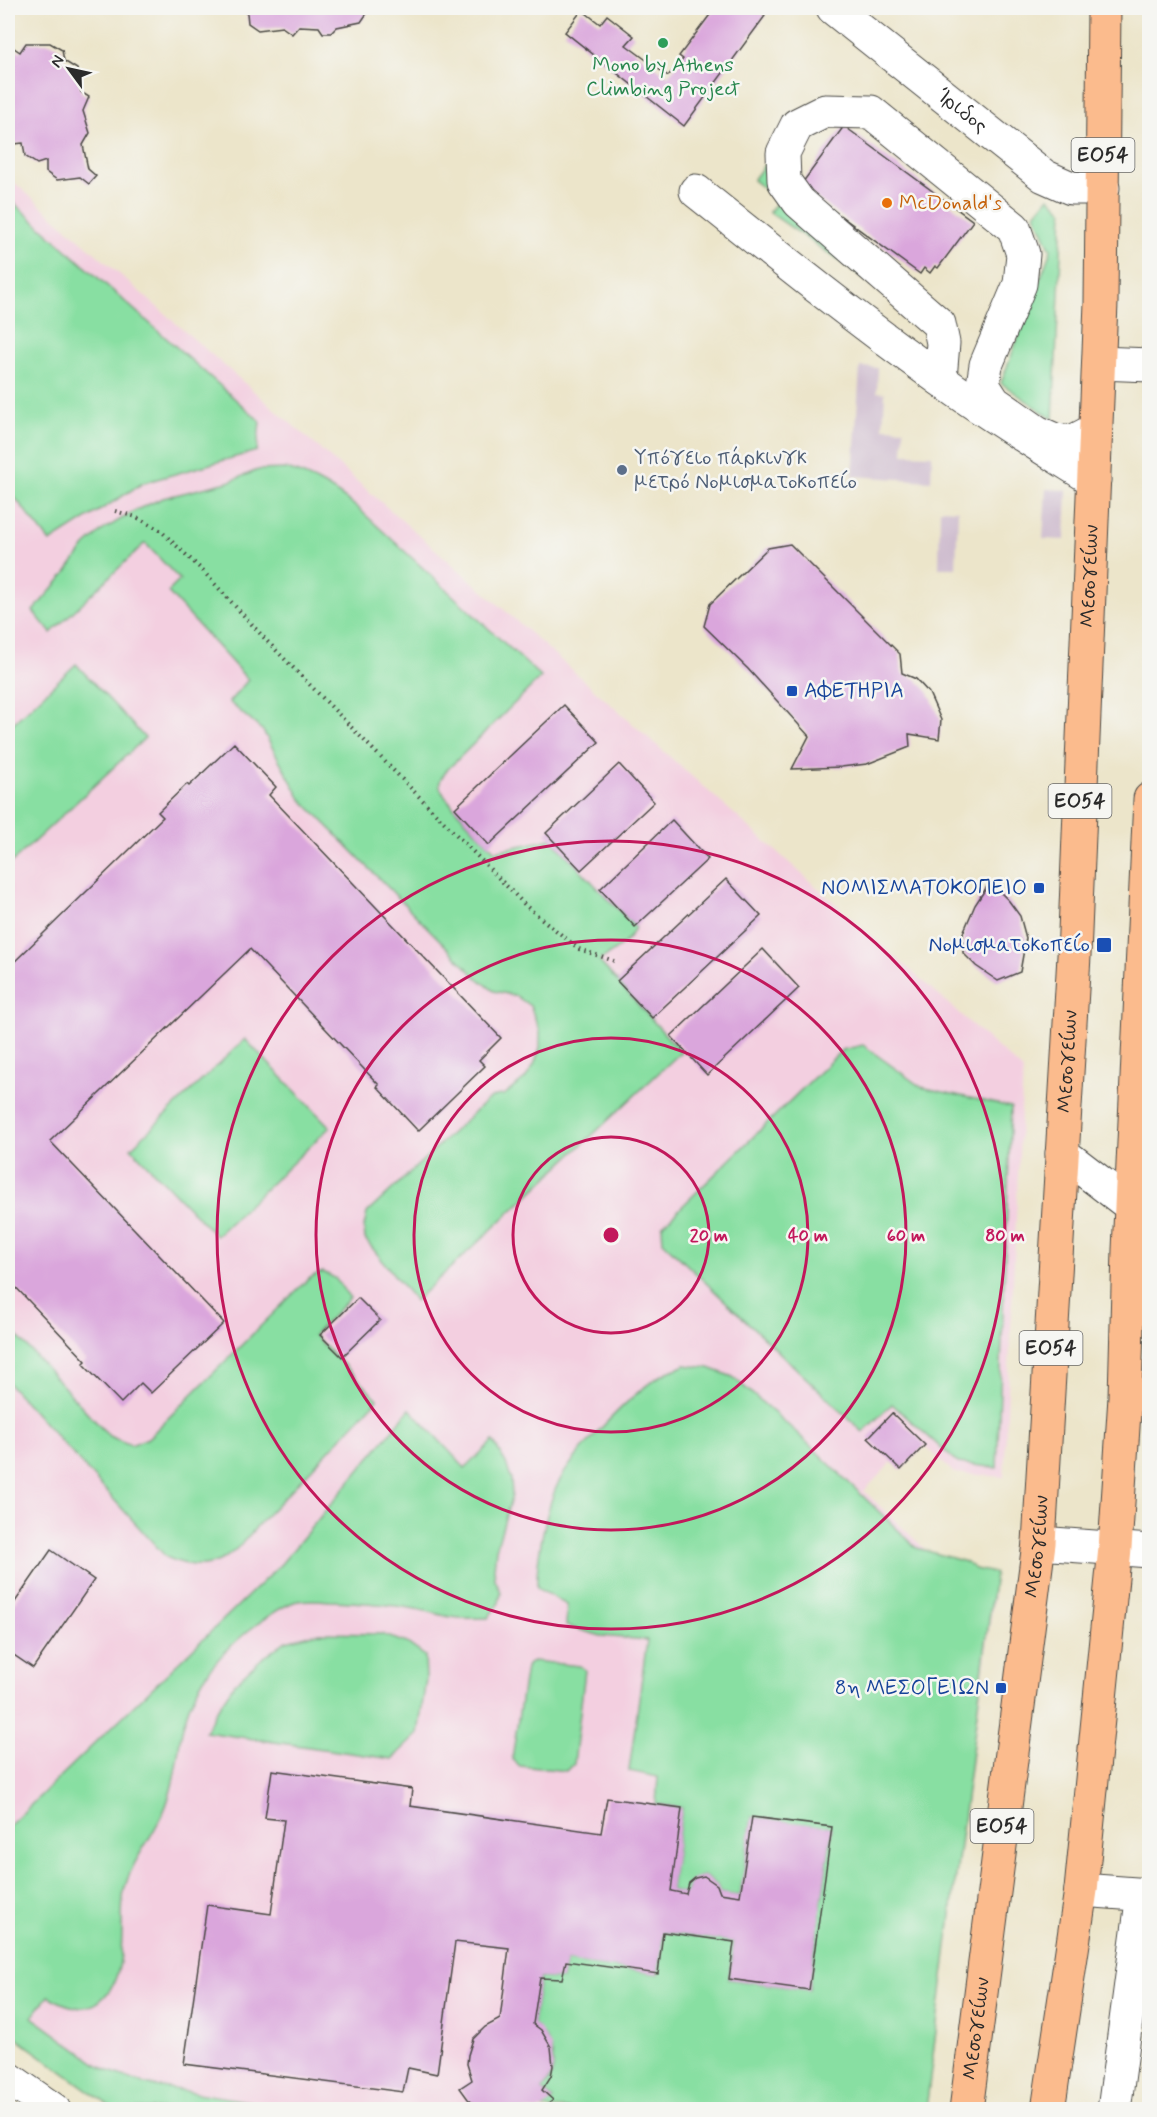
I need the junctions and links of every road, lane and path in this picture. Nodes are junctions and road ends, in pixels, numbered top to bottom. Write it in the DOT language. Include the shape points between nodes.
graph roads {
  1 [pos="833,8"];
  2 [pos="1104,8"];
  3 [pos="1103,188"];
  4 [pos="696,190"];
  5 [pos="1099,363"];
  6 [pos="1149,364"];
  7 [pos="940,380"];
  8 [pos="1095,430"];
  9 [pos="1094,480"];
  10 [pos="114,511"];
  11 [pos="1149,799"];
  12 [pos="1148,885"];
  13 [pos="614,961"];
  14 [pos="1145,980"];
  15 [pos="1142,1136"];
  16 [pos="1062,1153"];
  17 [pos="1141,1192"];
  18 [pos="1039,1543"];
  19 [pos="1115,1548"];
  20 [pos="1149,1551"];
  21 [pos="1081,1890"];
  22 [pos="1146,1895"];
  23 [pos="8,2078"];
  24 [pos="54,2109"];
  25 [pos="966,2109"];
  26 [pos="1048,2109"];
  27 [pos="1113,2109"];
  1 -- 3 [label="street, Ίριδος" via="1044,176 1071,188"];
  2 -- 3 [label="main road, Μεσογείων / ΕΟ54"];
  3 -- 5 [label="main road, Μεσογείων / ΕΟ54"];
  4 -- 7 [label="street"];
  5 -- 6 [label="street"];
  5 -- 8 [label="main road, Μεσογείων / ΕΟ54"];
  7 -- 8 [label="street" via="943,343 939,324 799,202 784,181 783,153 797,125 825,111 871,112 1014,228 1023,254 1020,284 986,365 983,385 994,402 1055,440 1071,442"];
  7 -- 9 [label="street"];
  8 -- 9 [label="main road, Μεσογείων / ΕΟ54"];
  9 -- 16 [label="main road, Μεσογείων / ΕΟ54"];
  10 -- 13 [label="path" via="160,530 177,546 526,906 579,949"];
  11 -- 12 [label="main road"];
  12 -- 14 [label="main road"];
  14 -- 15 [label="main road"];
  15 -- 17 [label="main road"];
  16 -- 17 [label="street"];
  16 -- 18 [label="main road, Μεσογείων / ΕΟ54"];
  17 -- 19 [label="main road"];
  18 -- 19 [label="street"];
  18 -- 25 [label="main road, Μεσογείων / ΕΟ54"];
  19 -- 20 [label="street"];
  19 -- 21 [label="main road"];
  21 -- 22 [label="street"];
  21 -- 26 [label="main road"];
  22 -- 27 [label="street"];
  23 -- 24 [label="street"];
}
